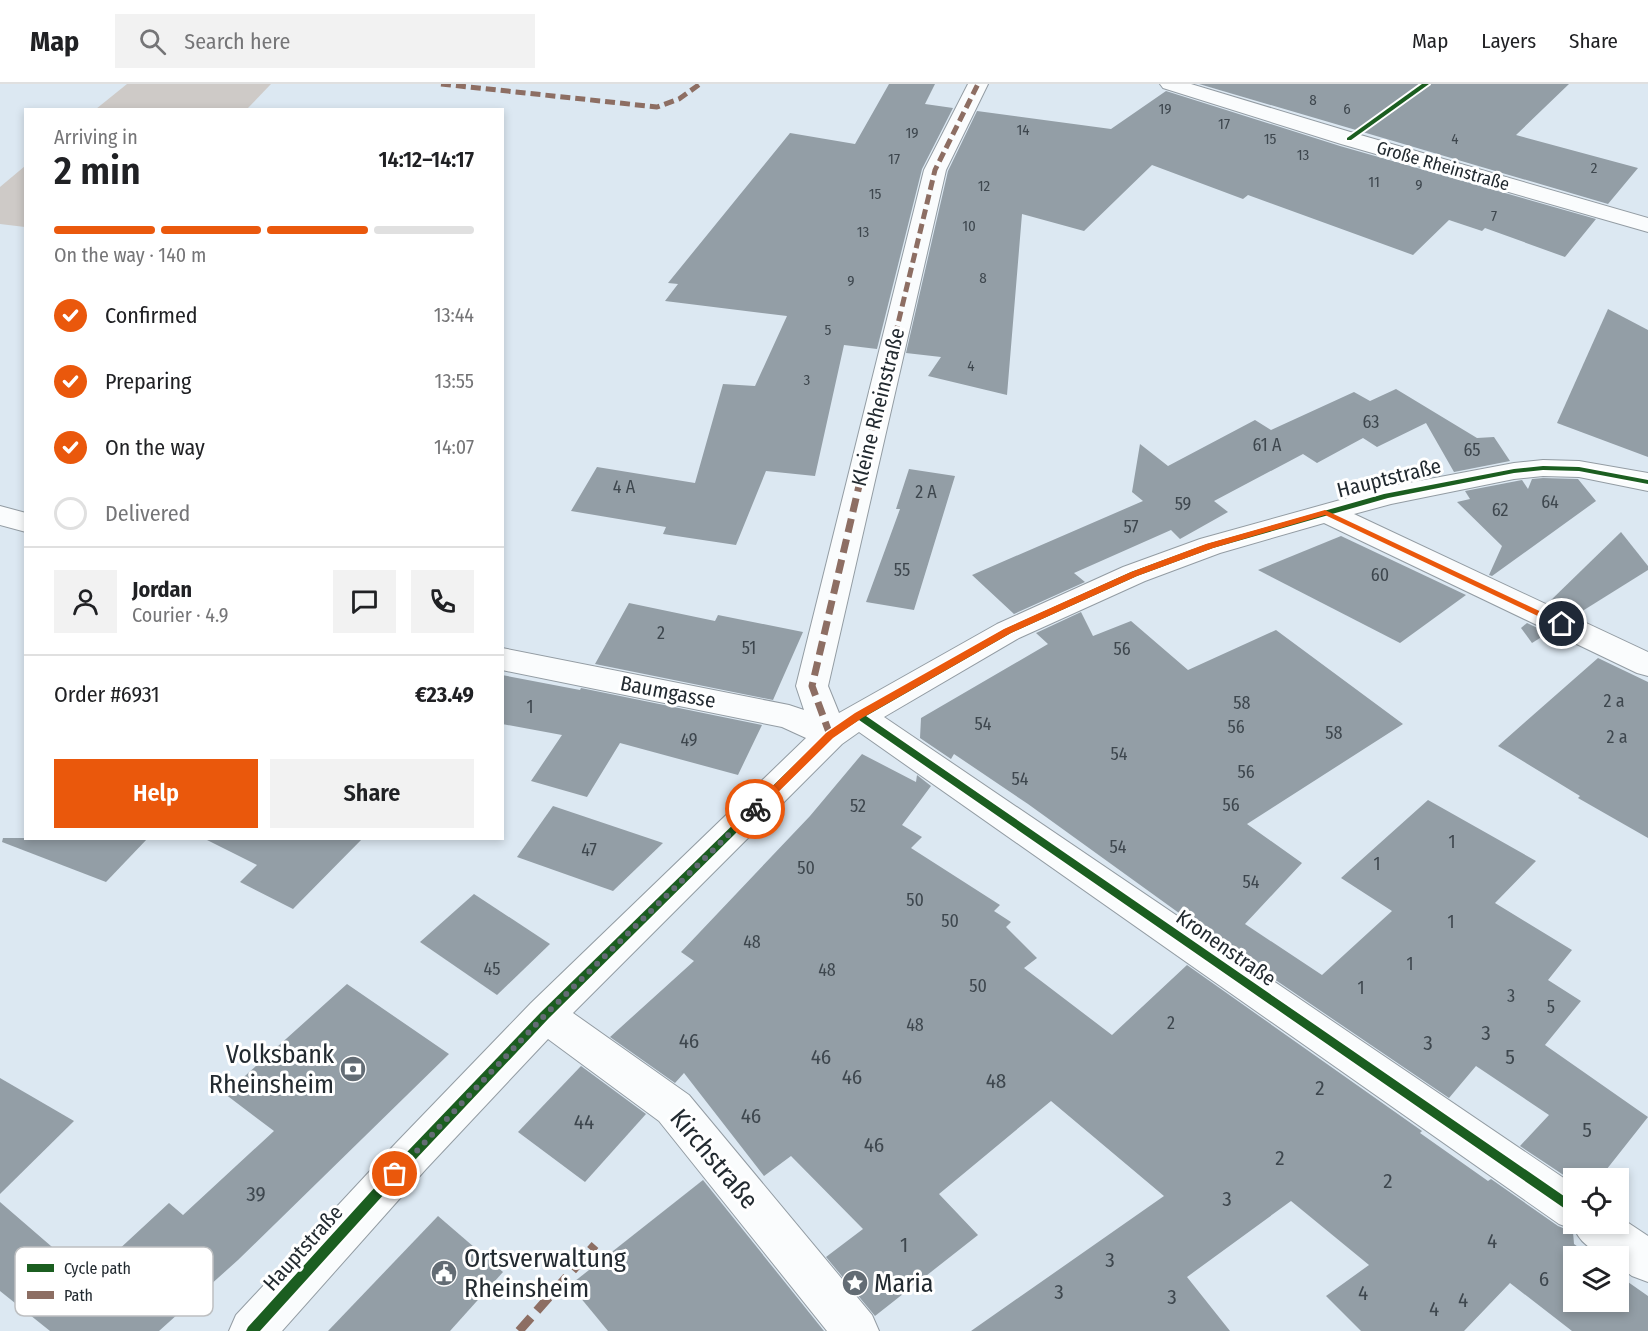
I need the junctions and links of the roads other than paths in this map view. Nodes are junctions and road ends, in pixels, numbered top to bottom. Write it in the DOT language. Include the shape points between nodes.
graph roads {
  1 [pos="978,84"];
  2 [pos="1170,84"];
  3 [pos="1648,225"];
  4 [pos="1648,482"];
  5 [pos="1325,512"];
  6 [pos="0,515"];
  7 [pos="24,522"];
  8 [pos="504,659"];
  9 [pos="1648,665"];
  10 [pos="844,726"];
  11 [pos="545,1015"];
  12 [pos="1563,1203"];
  13 [pos="1609,1234"];
  14 [pos="1648,1261"];
  15 [pos="252,1331"];
  16 [pos="856,1331"];
  1 -- 10 [label="street, Kleine Rheinstraße" via="935,170 812,686"];
  2 -- 3 [label="street, Große Rheinstraße"];
  4 -- 5 [label="street, Hauptstraße" via="1609,473 1543,468 1454,481"];
  5 -- 9 [label="street"];
  5 -- 10 [label="street, Hauptstraße" via="1209,546 1134,574 1008,631"];
  6 -- 7 [label="street"];
  8 -- 10 [label="street, Baumgasse"];
  10 -- 11 [label="street, Hauptstraße"];
  10 -- 12 [label="street, Kronenstraße"];
  11 -- 15 [label="street, Hauptstraße"];
  11 -- 16 [label="street, Kirchstraße" via="674,1108"];
  13 -- 14 [label="street"];
}
